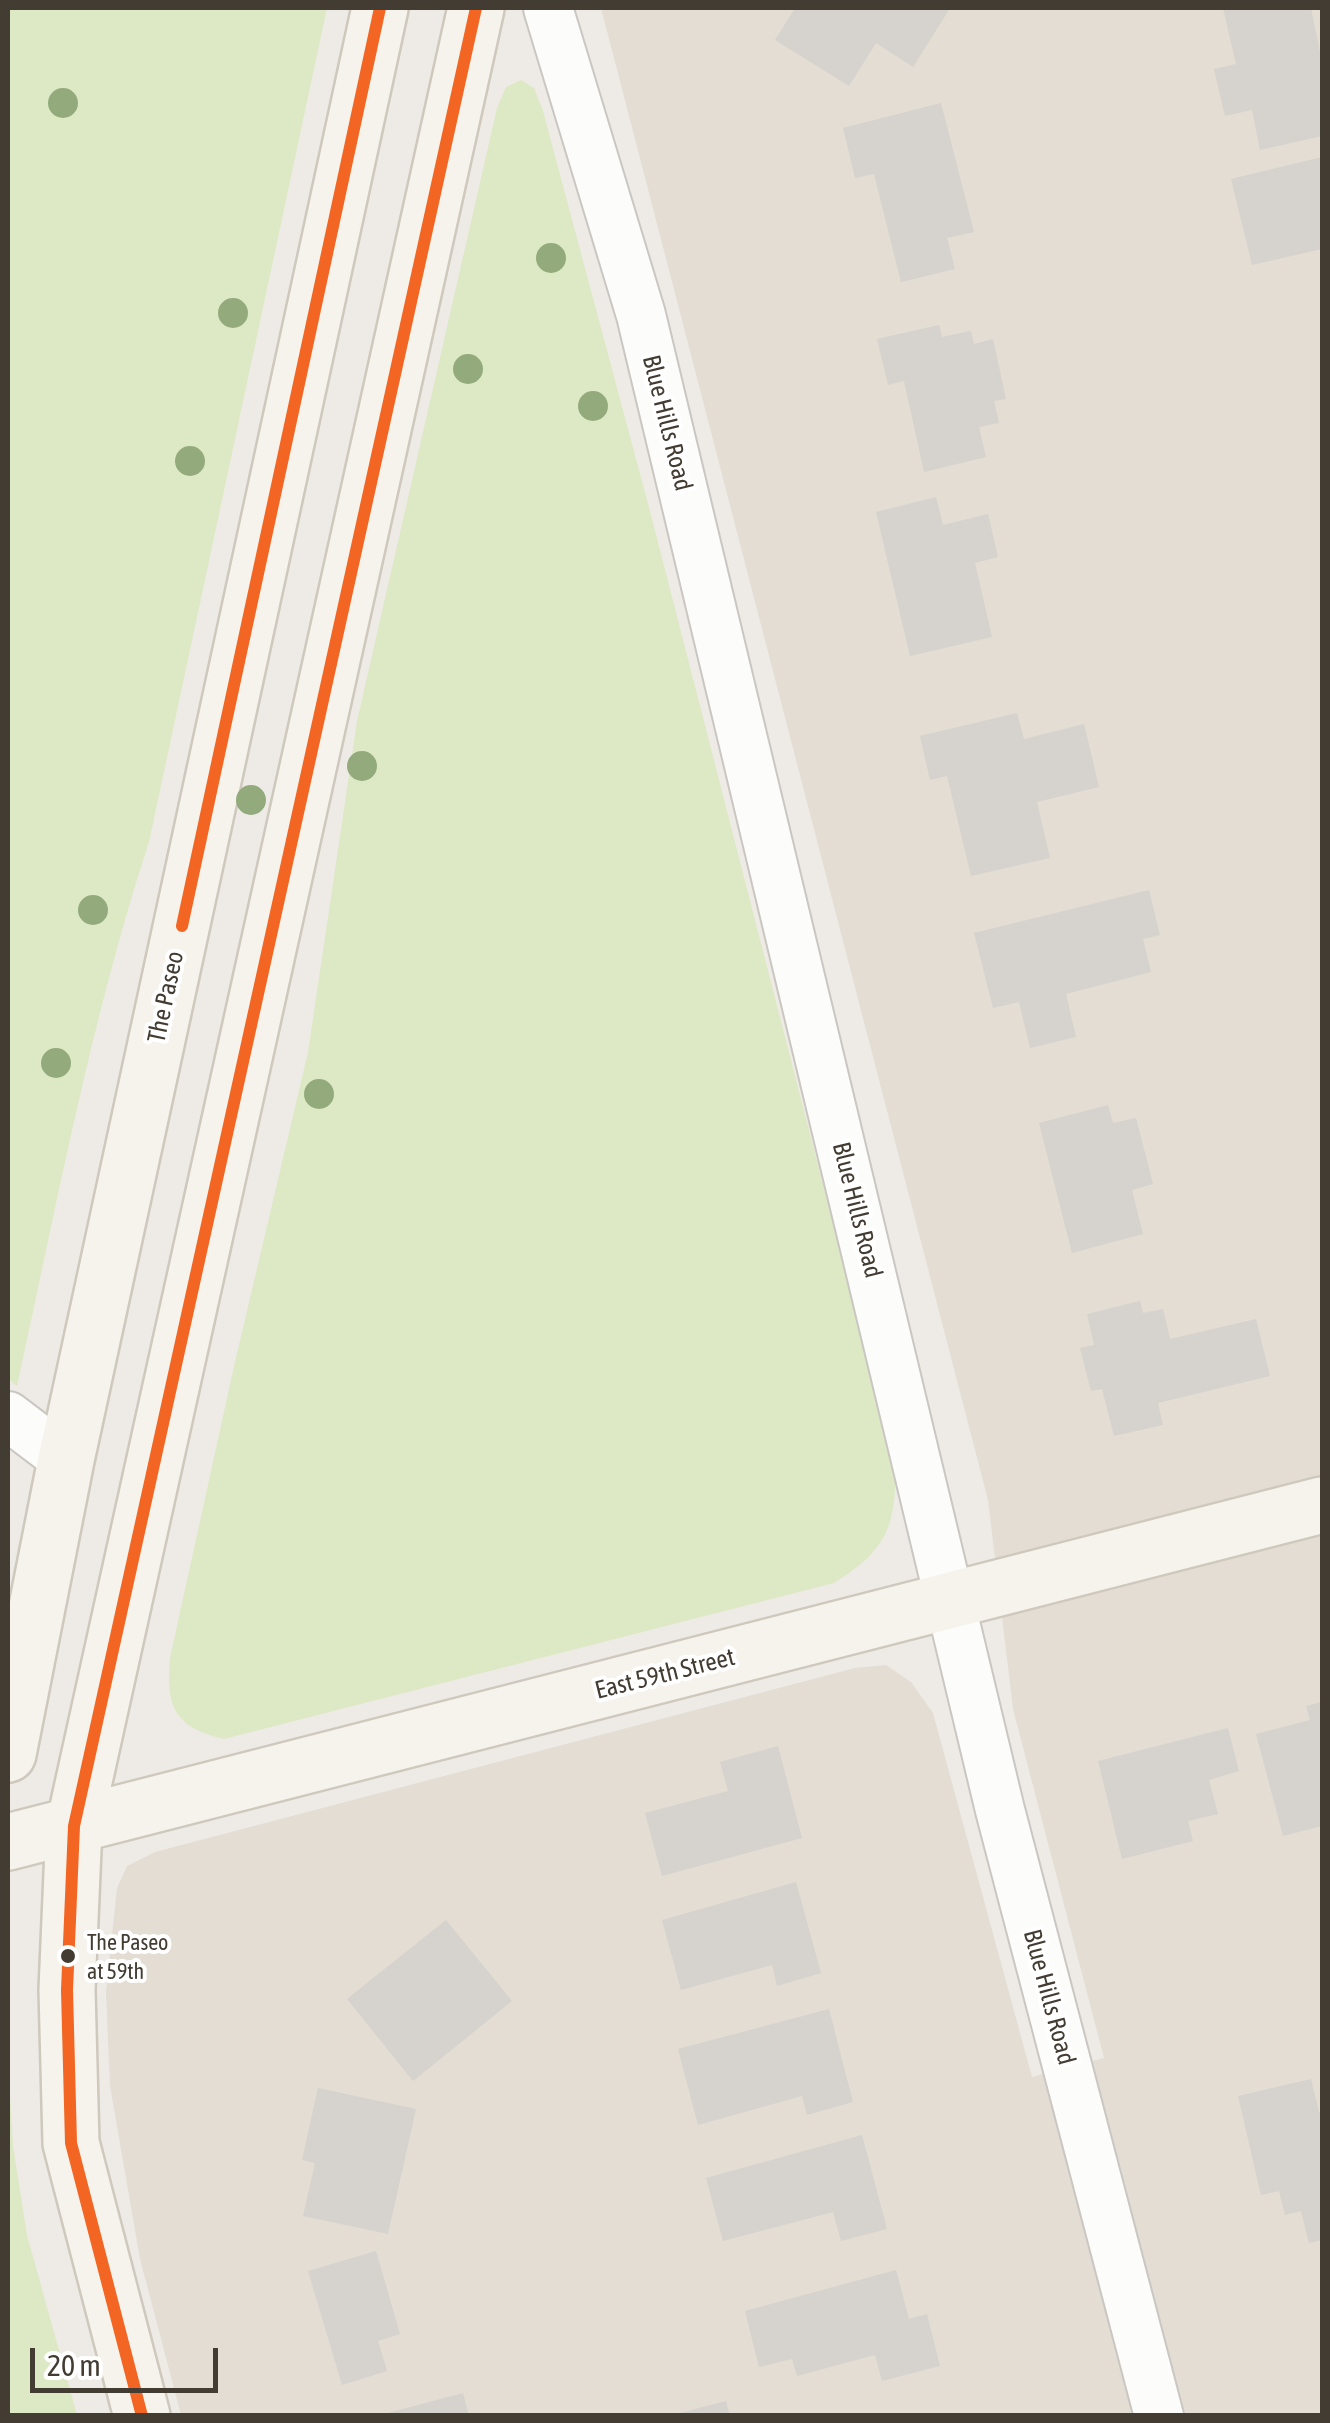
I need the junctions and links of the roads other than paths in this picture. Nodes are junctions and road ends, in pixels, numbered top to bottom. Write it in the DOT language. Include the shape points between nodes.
graph roads {
  1 [pos="380,8"];
  2 [pos="476,8"];
  3 [pos="548,8"];
  4 [pos="8,1416"];
  5 [pos="66,1460"];
  6 [pos="1322,1505"];
  7 [pos="951,1601"];
  8 [pos="8,1754"];
  9 [pos="74,1826"];
  10 [pos="8,1842"];
  11 [pos="142,2416"];
  12 [pos="1158,2416"];
  1 -- 5 [label="main road, The Paseo"];
  2 -- 9 [label="main road"];
  3 -- 7 [label="street, Blue Hills Road" via="641,315"];
  4 -- 5 [label="street"];
  5 -- 8 [label="main road, The Paseo"];
  6 -- 7 [label="main road, East 59th Street"];
  7 -- 9 [label="main road, East 59th Street"];
  7 -- 12 [label="street, Blue Hills Road"];
  9 -- 10 [label="main road, East 59th Street"];
  9 -- 11 [label="main road" via="71,2143"];
}
